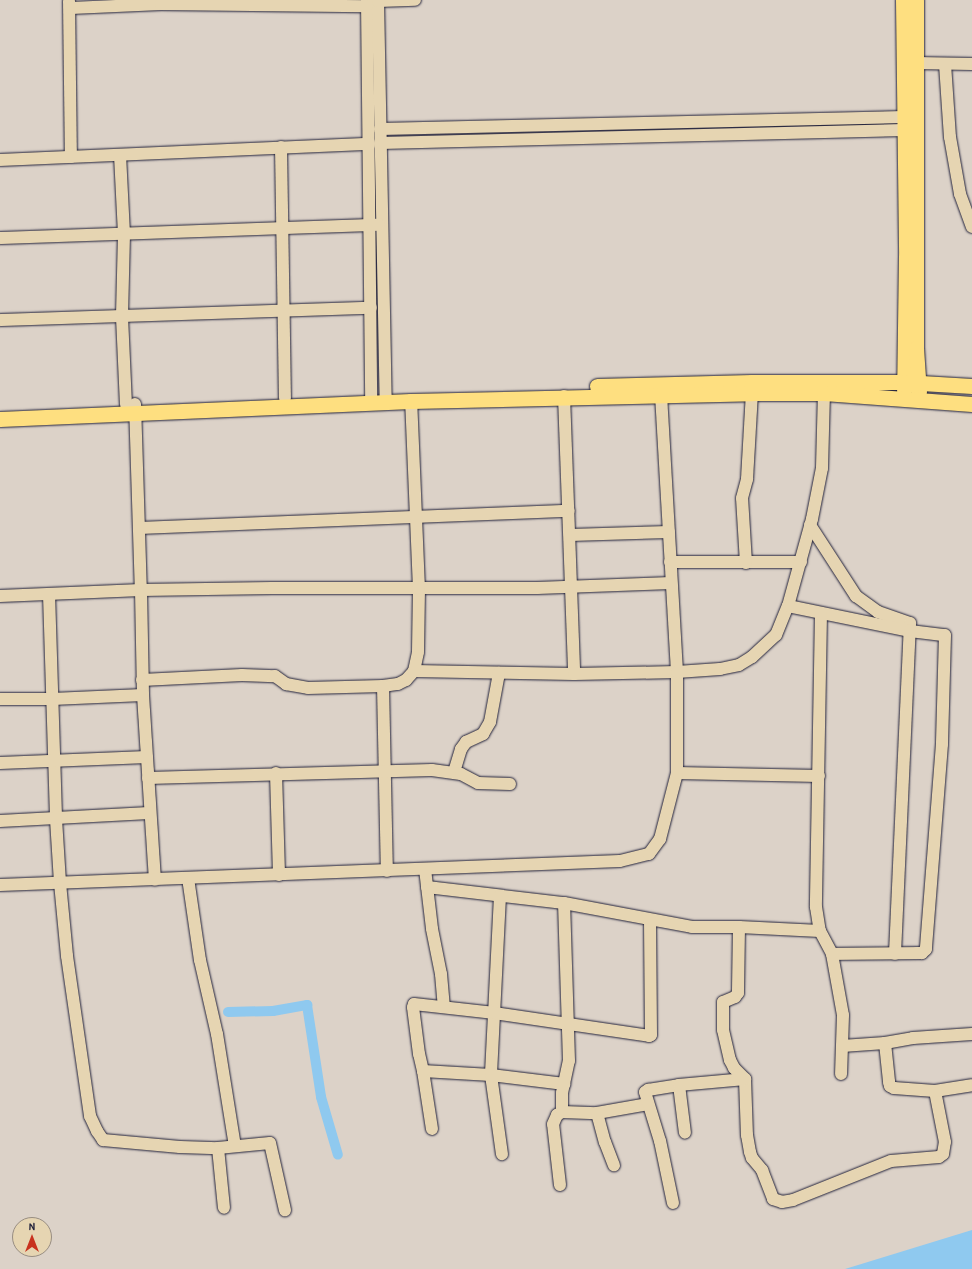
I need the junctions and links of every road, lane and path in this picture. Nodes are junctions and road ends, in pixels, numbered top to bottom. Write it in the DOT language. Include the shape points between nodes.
graph roads {
  1 [pos="414,0"];
  2 [pos="903,0"];
  3 [pos="916,0"];
  4 [pos="161,2"];
  5 [pos="372,2"];
  6 [pos="70,4"];
  7 [pos="916,63"];
  8 [pos="945,64"];
  9 [pos="972,64"];
  10 [pos="904,123"];
  11 [pos="545,125"];
  12 [pos="380,129"];
  13 [pos="546,139"];
  14 [pos="375,144"];
  15 [pos="281,147"];
  16 [pos="120,155"];
  17 [pos="71,157"];
  18 [pos="0,160"];
  19 [pos="376,225"];
  20 [pos="972,227"];
  21 [pos="281,229"];
  22 [pos="124,234"];
  23 [pos="0,238"];
  24 [pos="371,308"];
  25 [pos="283,312"];
  26 [pos="122,317"];
  27 [pos="0,320"];
  28 [pos="911,350"];
  29 [pos="886,382"];
  30 [pos="911,382"];
  31 [pos="934,384"];
  32 [pos="972,386"];
  33 [pos="752,393"];
  34 [pos="661,394"];
  35 [pos="824,394"];
  36 [pos="564,396"];
  37 [pos="285,398"];
  38 [pos="378,398"];
  39 [pos="904,398"];
  40 [pos="919,399"];
  41 [pos="411,401"];
  42 [pos="972,404"];
  43 [pos="132,407"];
  44 [pos="0,408"];
  45 [pos="0,419"];
  46 [pos="569,511"];
  47 [pos="416,516"];
  48 [pos="810,525"];
  49 [pos="139,528"];
  50 [pos="669,532"];
  51 [pos="570,536"];
  52 [pos="670,562"];
  53 [pos="801,562"];
  54 [pos="746,563"];
  55 [pos="671,583"];
  56 [pos="571,588"];
  57 [pos="419,589"];
  58 [pos="142,590"];
  59 [pos="49,594"];
  60 [pos="0,596"];
  61 [pos="788,606"];
  62 [pos="821,613"];
  63 [pos="910,631"];
  64 [pos="414,670"];
  65 [pos="677,672"];
  66 [pos="499,673"];
  67 [pos="574,674"];
  68 [pos="142,680"];
  69 [pos="383,686"];
  70 [pos="143,695"];
  71 [pos="0,699"];
  72 [pos="52,699"];
  73 [pos="147,757"];
  74 [pos="54,762"];
  75 [pos="0,763"];
  76 [pos="385,770"];
  77 [pos="454,772"];
  78 [pos="676,773"];
  79 [pos="276,774"];
  80 [pos="819,776"];
  81 [pos="148,778"];
  82 [pos="510,784"];
  83 [pos="149,813"];
  84 [pos="56,819"];
  85 [pos="0,821"];
  86 [pos="425,869"];
  87 [pos="387,871"];
  88 [pos="279,875"];
  89 [pos="188,878"];
  90 [pos="155,880"];
  91 [pos="60,883"];
  92 [pos="0,885"];
  93 [pos="427,887"];
  94 [pos="500,896"];
  95 [pos="564,903"];
  96 [pos="650,920"];
  97 [pos="739,927"];
  98 [pos="820,931"];
  99 [pos="832,954"];
  100 [pos="896,954"];
  101 [pos="444,1007"];
  102 [pos="494,1013"];
  103 [pos="567,1023"];
  104 [pos="972,1034"];
  105 [pos="885,1043"];
  106 [pos="842,1046"];
  107 [pos="423,1071"];
  108 [pos="841,1074"];
  109 [pos="491,1075"];
  110 [pos="745,1079"];
  111 [pos="564,1084"];
  112 [pos="679,1085"];
  113 [pos="972,1085"];
  114 [pos="935,1091"];
  115 [pos="648,1104"];
  116 [pos="562,1112"];
  117 [pos="597,1113"];
  118 [pos="432,1129"];
  119 [pos="685,1133"];
  120 [pos="235,1146"];
  121 [pos="218,1148"];
  122 [pos="502,1154"];
  123 [pos="614,1165"];
  124 [pos="560,1185"];
  125 [pos="674,1203"];
  126 [pos="224,1208"];
  127 [pos="284,1210"];
  1 -- 5 [label="street"];
  2 -- 10 [label="main road"];
  3 -- 7 [label="main road"];
  4 -- 5 [label="street"];
  4 -- 6 [label="street"];
  5 -- 12 [label="street"];
  5 -- 14 [label="street"];
  6 -- 17 [label="street"];
  7 -- 8 [label="street"];
  7 -- 28 [label="main road"];
  8 -- 9 [label="street"];
  8 -- 20 [label="street" via="950,137 960,194"];
  10 -- 11 [label="street"];
  10 -- 13 [label="street"];
  10 -- 28 [label="main road"];
  11 -- 12 [label="street"];
  11 -- 13 [label="street"];
  12 -- 14 [label="street"];
  13 -- 14 [label="street"];
  14 -- 15 [label="street"];
  14 -- 19 [label="street"];
  15 -- 16 [label="street"];
  15 -- 21 [label="street"];
  16 -- 17 [label="street"];
  16 -- 22 [label="street"];
  17 -- 18 [label="street"];
  19 -- 21 [label="street"];
  19 -- 24 [label="street"];
  19 -- 38 [label="street"];
  21 -- 22 [label="street"];
  21 -- 25 [label="street"];
  22 -- 23 [label="street"];
  22 -- 26 [label="street"];
  24 -- 25 [label="street"];
  24 -- 38 [label="street"];
  25 -- 26 [label="street"];
  25 -- 37 [label="street"];
  26 -- 27 [label="street"];
  26 -- 43 [label="street"];
  28 -- 29 [label="main road"];
  28 -- 30 [label="main road"];
  28 -- 31 [label="main road"];
  29 -- 30 [label="main road"];
  29 -- 38 [label="main road" via="647,384"];
  30 -- 31 [label="main road"];
  30 -- 39 [label="main road"];
  30 -- 40 [label="main road"];
  31 -- 32 [label="main road"];
  33 -- 34 [label="main road"];
  33 -- 35 [label="main road"];
  33 -- 54 [label="street" via="747,479 742,498"];
  34 -- 36 [label="main road"];
  34 -- 50 [label="street"];
  35 -- 39 [label="main road"];
  35 -- 48 [label="street" via="822,468"];
  36 -- 41 [label="main road"];
  36 -- 46 [label="street"];
  37 -- 38 [label="main road"];
  37 -- 43 [label="main road"];
  38 -- 41 [label="main road"];
  38 -- 43 [label="main road"];
  39 -- 40 [label="main road"];
  40 -- 42 [label="main road"];
  41 -- 47 [label="street"];
  43 -- 44 [label="main road"];
  43 -- 45 [label="main road"];
  43 -- 49 [label="street"];
  46 -- 47 [label="street"];
  46 -- 51 [label="street"];
  47 -- 49 [label="street"];
  47 -- 57 [label="street"];
  48 -- 53 [label="street"];
  48 -- 63 [label="street" via="856,596 878,612 910,623"];
  49 -- 58 [label="street"];
  50 -- 51 [label="street"];
  50 -- 52 [label="street"];
  51 -- 56 [label="street"];
  52 -- 54 [label="street"];
  52 -- 55 [label="street"];
  53 -- 54 [label="street"];
  53 -- 61 [label="street"];
  55 -- 56 [label="street"];
  55 -- 65 [label="street"];
  56 -- 57 [label="street"];
  56 -- 67 [label="street"];
  57 -- 58 [label="street"];
  57 -- 64 [label="street" via="418,652"];
  58 -- 59 [label="street"];
  58 -- 68 [label="street"];
  59 -- 60 [label="street"];
  59 -- 72 [label="street"];
  61 -- 62 [label="street"];
  61 -- 65 [label="street" via="776,635 739,665"];
  62 -- 63 [label="street"];
  62 -- 80 [label="street"];
  63 -- 100 [label="street"];
  63 -- 100 [label="street" via="945,635 942,744 928,944 922,953"];
  64 -- 66 [label="street"];
  64 -- 69 [label="street" via="403,681"];
  65 -- 67 [label="street"];
  65 -- 78 [label="street"];
  66 -- 67 [label="street"];
  66 -- 77 [label="street" via="490,722 483,734 466,742 461,749"];
  68 -- 69 [label="street" via="242,675 275,676 286,684 302,688"];
  68 -- 70 [label="street"];
  69 -- 76 [label="street"];
  70 -- 72 [label="street"];
  70 -- 73 [label="street"];
  71 -- 72 [label="street"];
  72 -- 74 [label="street"];
  73 -- 74 [label="street"];
  73 -- 81 [label="street"];
  74 -- 75 [label="street"];
  74 -- 84 [label="street"];
  76 -- 77 [label="street"];
  76 -- 79 [label="street"];
  76 -- 87 [label="street"];
  77 -- 82 [label="street" via="478,783"];
  78 -- 80 [label="street"];
  78 -- 86 [label="street" via="660,839 649,854 620,860"];
  79 -- 81 [label="street"];
  79 -- 88 [label="street"];
  80 -- 98 [label="street" via="816,907"];
  81 -- 83 [label="street"];
  83 -- 84 [label="street"];
  83 -- 90 [label="street"];
  84 -- 85 [label="street"];
  84 -- 91 [label="street"];
  86 -- 87 [label="street"];
  86 -- 93 [label="street"];
  87 -- 88 [label="street"];
  88 -- 89 [label="street"];
  89 -- 90 [label="street"];
  89 -- 120 [label="street" via="200,960 217,1034"];
  90 -- 91 [label="street"];
  91 -- 92 [label="street"];
  91 -- 121 [label="street" via="67,956 90,1116 97,1132 103,1140"];
  93 -- 94 [label="street"];
  93 -- 101 [label="street"];
  94 -- 95 [label="street"];
  94 -- 102 [label="street"];
  95 -- 96 [label="street"];
  95 -- 103 [label="street"];
  96 -- 97 [label="street" via="692,928"];
  96 -- 103 [label="street" via="651,1035"];
  97 -- 98 [label="street"];
  97 -- 110 [label="street" via="738,993 723,1002 723,1030 730,1060"];
  98 -- 99 [label="street"];
  99 -- 100 [label="street"];
  99 -- 106 [label="street" via="843,1015"];
  101 -- 102 [label="street"];
  101 -- 107 [label="street" via="420,1003 412,1005"];
  102 -- 103 [label="street"];
  102 -- 109 [label="street"];
  103 -- 111 [label="street" via="569,1061"];
  104 -- 105 [label="street" via="913,1038"];
  105 -- 106 [label="street"];
  105 -- 114 [label="street" via="890,1086"];
  106 -- 108 [label="street"];
  107 -- 109 [label="street"];
  107 -- 118 [label="street"];
  109 -- 111 [label="street"];
  109 -- 122 [label="street"];
  110 -- 112 [label="street"];
  110 -- 114 [label="street" via="750,1152 762,1170 773,1199 782,1202 832,1186 891,1161 940,1157 945,1142"];
  111 -- 116 [label="street"];
  112 -- 115 [label="street" via="646,1091"];
  112 -- 119 [label="street"];
  113 -- 114 [label="street"];
  115 -- 117 [label="street"];
  115 -- 125 [label="street" via="660,1141"];
  116 -- 117 [label="street"];
  116 -- 124 [label="street" via="555,1117 553,1124"];
  117 -- 123 [label="street"];
  120 -- 121 [label="street"];
  120 -- 127 [label="street" via="271,1143"];
  121 -- 126 [label="street"];
}
